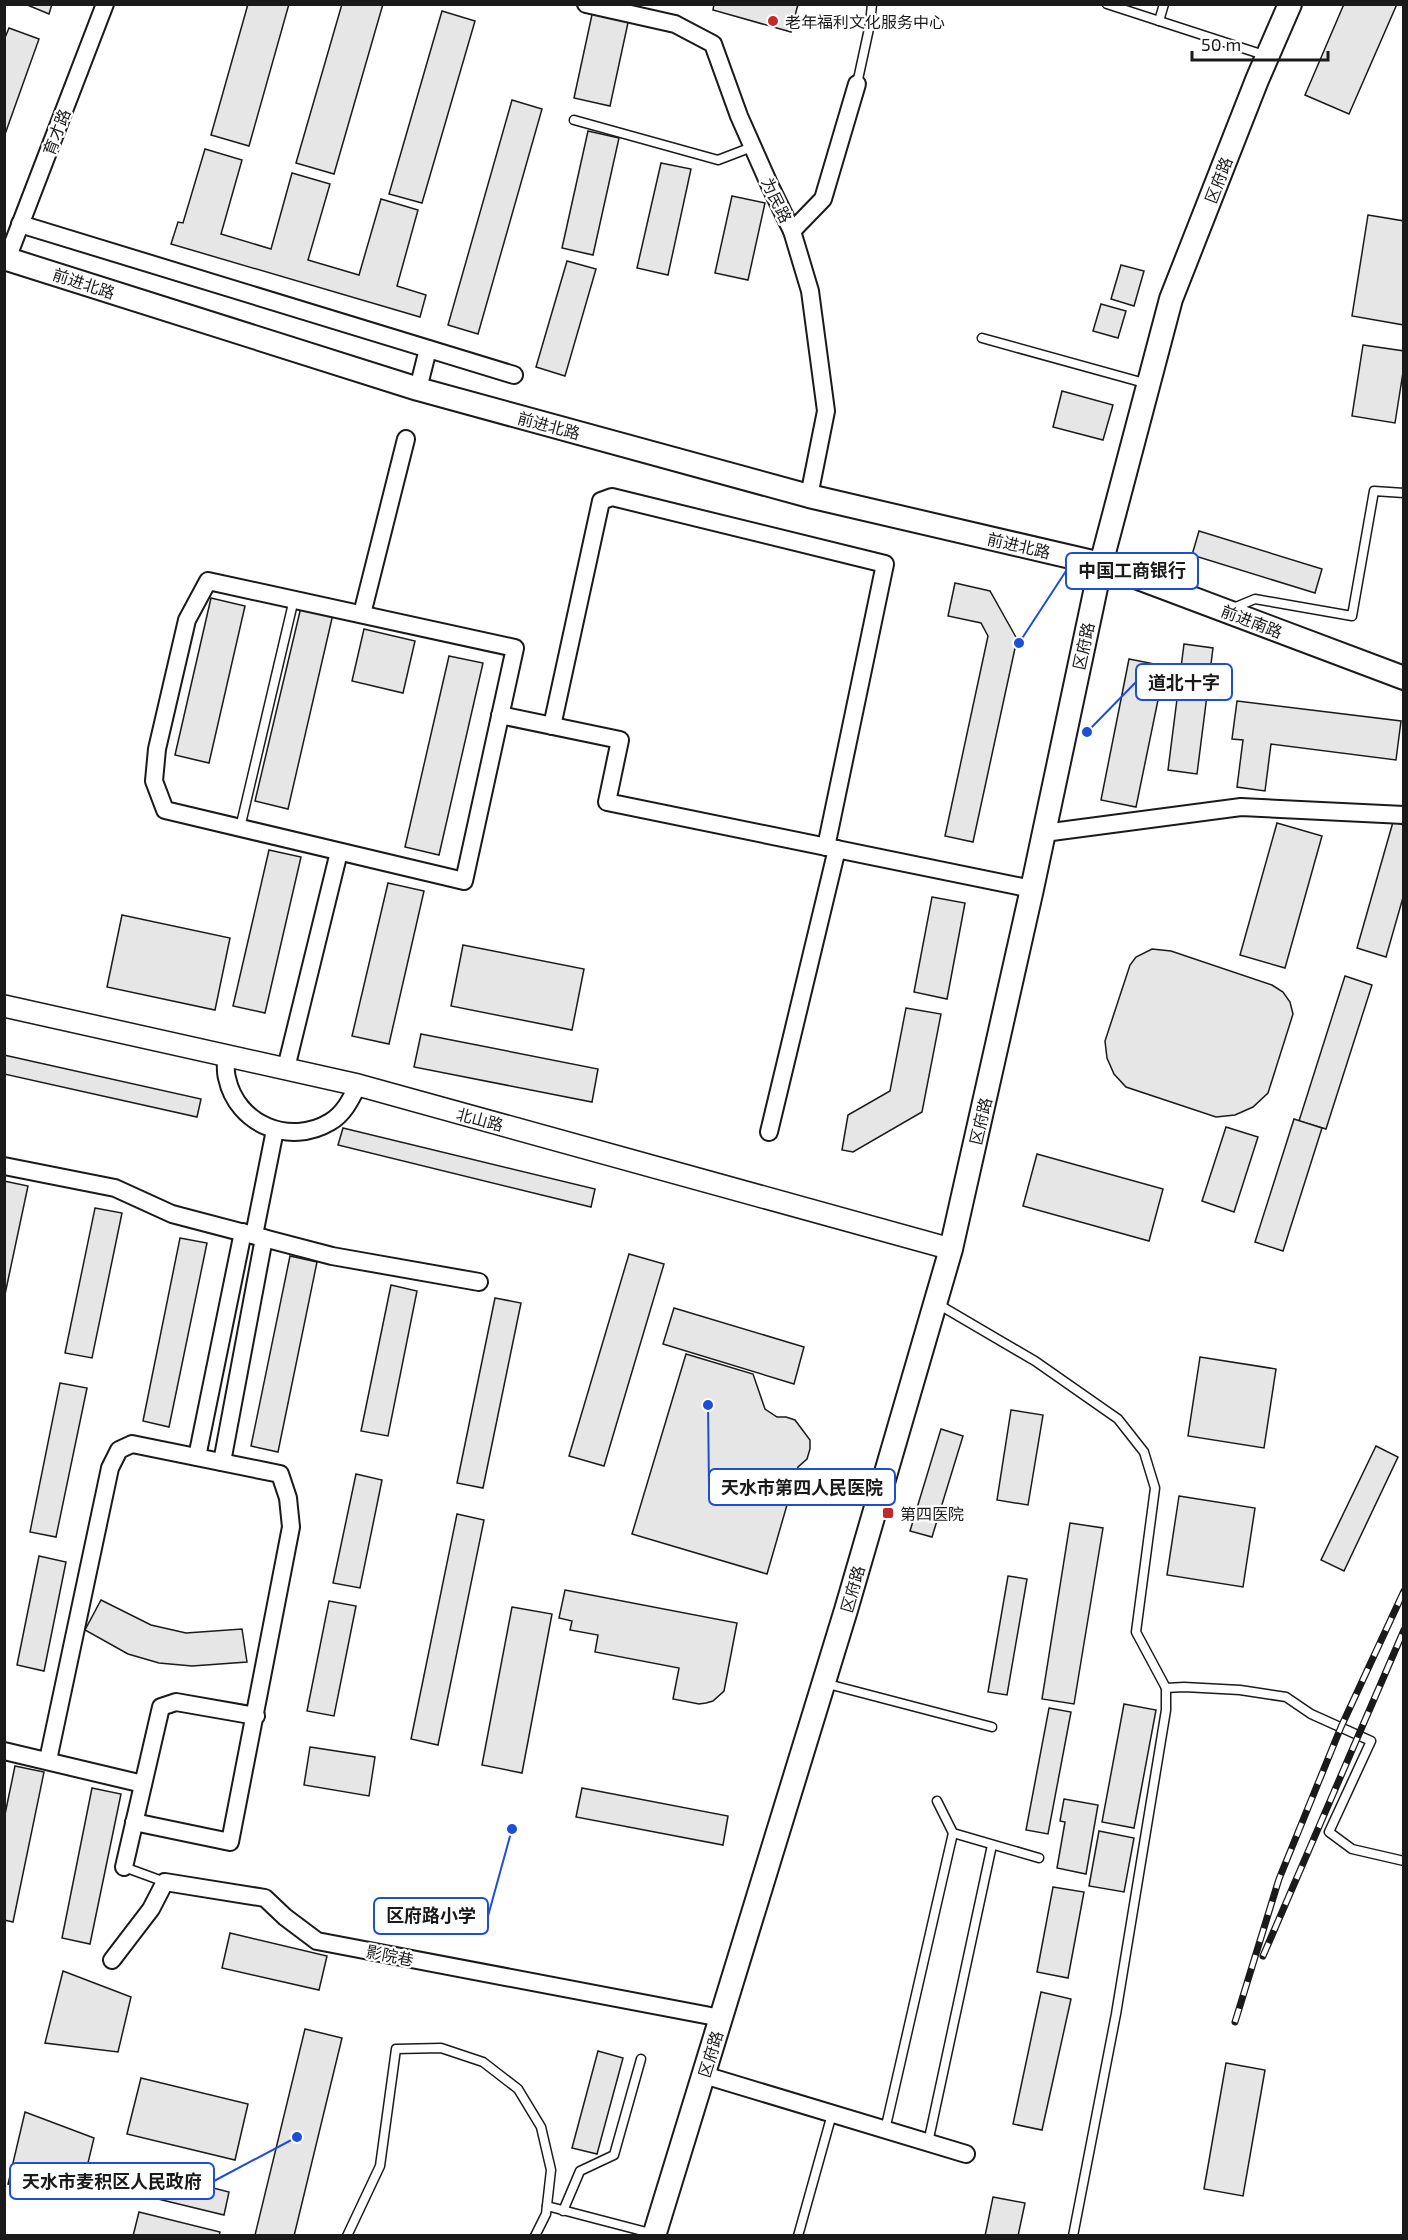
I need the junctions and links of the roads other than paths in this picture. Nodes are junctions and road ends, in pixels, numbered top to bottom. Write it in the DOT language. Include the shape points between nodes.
graph roads {
  1 [pos="105,4"];
  2 [pos="586,4"];
  3 [pos="872,4"];
  4 [pos="1107,4"];
  5 [pos="1164,4"];
  6 [pos="1290,4"];
  7 [pos="1159,21"];
  8 [pos="1267,56"];
  9 [pos="857,84"];
  10 [pos="574,120"];
  11 [pos="752,147"];
  12 [pos="20,224"];
  13 [pos="792,231"];
  14 [pos="6,258"];
  15 [pos="982,338"];
  16 [pos="428,349"];
  17 [pos="514,375"];
  18 [pos="1148,384"];
  19 [pos="418,389"];
  20 [pos="406,439"];
  21 [pos="1404,492"];
  22 [pos="809,496"];
  23 [pos="1101,564"];
  24 [pos="294,599"];
  25 [pos="1226,611"];
  26 [pos="362,614"];
  27 [pos="1404,678"];
  28 [pos="500,715"];
  29 [pos="552,726"];
  30 [pos="1404,815"];
  31 [pos="240,828"];
  32 [pos="1044,833"];
  33 [pos="832,848"];
  34 [pos="339,852"];
  35 [pos="1032,889"];
  36 [pos="4,1006"];
  37 [pos="226,1055"];
  38 [pos="286,1068"];
  39 [pos="358,1085"];
  40 [pos="275,1130"];
  41 [pos="769,1132"];
  42 [pos="4,1166"];
  43 [pos="254,1235"];
  44 [pos="951,1249"];
  45 [pos="479,1282"];
  46 [pos="936,1303"];
  47 [pos="197,1457"];
  48 [pos="222,1462"];
  49 [pos="824,1683"];
  50 [pos="1166,1688"];
  51 [pos="256,1716"];
  52 [pos="992,1727"];
  53 [pos="4,1751"];
  54 [pos="48,1760"];
  55 [pos="143,1784"];
  56 [pos="937,1801"];
  57 [pos="134,1822"];
  58 [pos="953,1833"];
  59 [pos="992,1845"];
  60 [pos="1039,1858"];
  61 [pos="1404,1862"];
  62 [pos="124,1867"];
  63 [pos="165,1882"];
  64 [pos="112,1960"];
  65 [pos="721,2018"];
  66 [pos="641,2059"];
  67 [pos="704,2075"];
  68 [pos="832,2114"];
  69 [pos="885,2130"];
  70 [pos="928,2142"];
  71 [pos="966,2154"];
  72 [pos="547,2206"];
  73 [pos="563,2211"];
  74 [pos="347,2235"];
  75 [pos="535,2235"];
  76 [pos="655,2235"];
  77 [pos="798,2235"];
  78 [pos="1073,2235"];
  1 -- 12 [label="street, 育才路"];
  2 -- 11 [label="street, 为民路" via="675,24 713,44"];
  3 -- 9 [label="lane"];
  4 -- 7 [label="lane"];
  5 -- 7 [label="lane"];
  6 -- 8 [label="main road, 区府路"];
  7 -- 8 [label="lane"];
  8 -- 18 [label="main road, 区府路" via="1171,299"];
  9 -- 13 [label="street" via="823,199"];
  10 -- 11 [label="lane" via="718,160"];
  11 -- 13 [label="street, 为民路"];
  12 -- 14 [label="street, 育才路"];
  12 -- 16 [label="street"];
  13 -- 22 [label="street, 为民路" via="810,291 826,411"];
  14 -- 19 [label="main road, 前进北路"];
  15 -- 18 [label="lane"];
  16 -- 17 [label="street"];
  16 -- 19 [label="street"];
  18 -- 23 [label="main road, 区府路"];
  19 -- 22 [label="main road, 前进北路"];
  20 -- 26 [label="street"];
  21 -- 25 [label="lane" via="1374,491 1352,616 1255,599"];
  22 -- 23 [label="main road, 前进北路"];
  23 -- 25 [label="main road, 前进南路"];
  23 -- 32 [label="main road, 区府路"];
  24 -- 26 [label="street"];
  24 -- 31 [label="lane"];
  24 -- 31 [label="street" via="208,580 187,620 159,738 154,781 165,810"];
  25 -- 27 [label="main road, 前进南路"];
  26 -- 28 [label="street" via="515,648"];
  28 -- 29 [label="street"];
  28 -- 34 [label="street" via="464,881"];
  29 -- 33 [label="street" via="620,740 607,802"];
  29 -- 33 [label="street" via="601,501 612,497 885,564"];
  30 -- 32 [label="street" via="1241,807"];
  31 -- 34 [label="street"];
  32 -- 35 [label="main road, 区府路"];
  33 -- 35 [label="street"];
  33 -- 41 [label="street"];
  34 -- 38 [label="street"];
  35 -- 44 [label="main road, 区府路"];
  36 -- 37 [label="street, 北山路"];
  37 -- 38 [label="street, 北山路"];
  37 -- 40 [label="street" via="226,1077 234,1099 248,1116"];
  38 -- 39 [label="street, 北山路"];
  39 -- 40 [label="street" via="348,1105 332,1121 312,1130"];
  39 -- 44 [label="street, 北山路"];
  40 -- 43 [label="street"];
  42 -- 43 [label="street" via="115,1188 172,1214"];
  43 -- 45 [label="street" via="332,1256"];
  43 -- 47 [label="street"];
  43 -- 48 [label="street"];
  44 -- 46 [label="main road, 区府路"];
  46 -- 49 [label="main road, 区府路"];
  46 -- 50 [label="lane" via="1035,1361 1118,1419 1144,1452 1155,1488 1136,1632"];
  47 -- 48 [label="street"];
  47 -- 54 [label="street" via="132,1444 119,1450 110,1468"];
  48 -- 51 [label="street" via="280,1474 288,1498 291,1527"];
  49 -- 52 [label="lane"];
  49 -- 65 [label="main road, 区府路"];
  50 -- 61 [label="lane" via="1240,1690 1286,1697 1311,1714 1371,1742 1329,1832 1352,1849"];
  50 -- 78 [label="lane" via="1166,1710 1116,2014"];
  51 -- 55 [label="street" via="176,1702 161,1707"];
  51 -- 57 [label="street" via="230,1842"];
  53 -- 54 [label="street"];
  54 -- 55 [label="street"];
  55 -- 57 [label="street"];
  56 -- 58 [label="lane"];
  57 -- 62 [label="street"];
  58 -- 59 [label="lane"];
  58 -- 69 [label="lane"];
  59 -- 60 [label="lane"];
  59 -- 70 [label="lane"];
  62 -- 63 [label="lane"];
  63 -- 64 [label="street" via="151,1910"];
  63 -- 65 [label="street, 影院巷" via="265,1898 317,1941"];
  65 -- 67 [label="main road, 区府路"];
  66 -- 73 [label="lane" via="614,2155 580,2171"];
  67 -- 68 [label="street"];
  67 -- 76 [label="main road, 区府路"];
  68 -- 69 [label="street"];
  68 -- 77 [label="lane"];
  69 -- 70 [label="street"];
  70 -- 71 [label="street"];
  72 -- 73 [label="lane"];
  72 -- 74 [label="lane" via="551,2170 541,2127 518,2089 483,2062 451,2051 396,2049 380,2166"];
  72 -- 75 [label="lane"];
  73 -- 76 [label="lane"];
}
